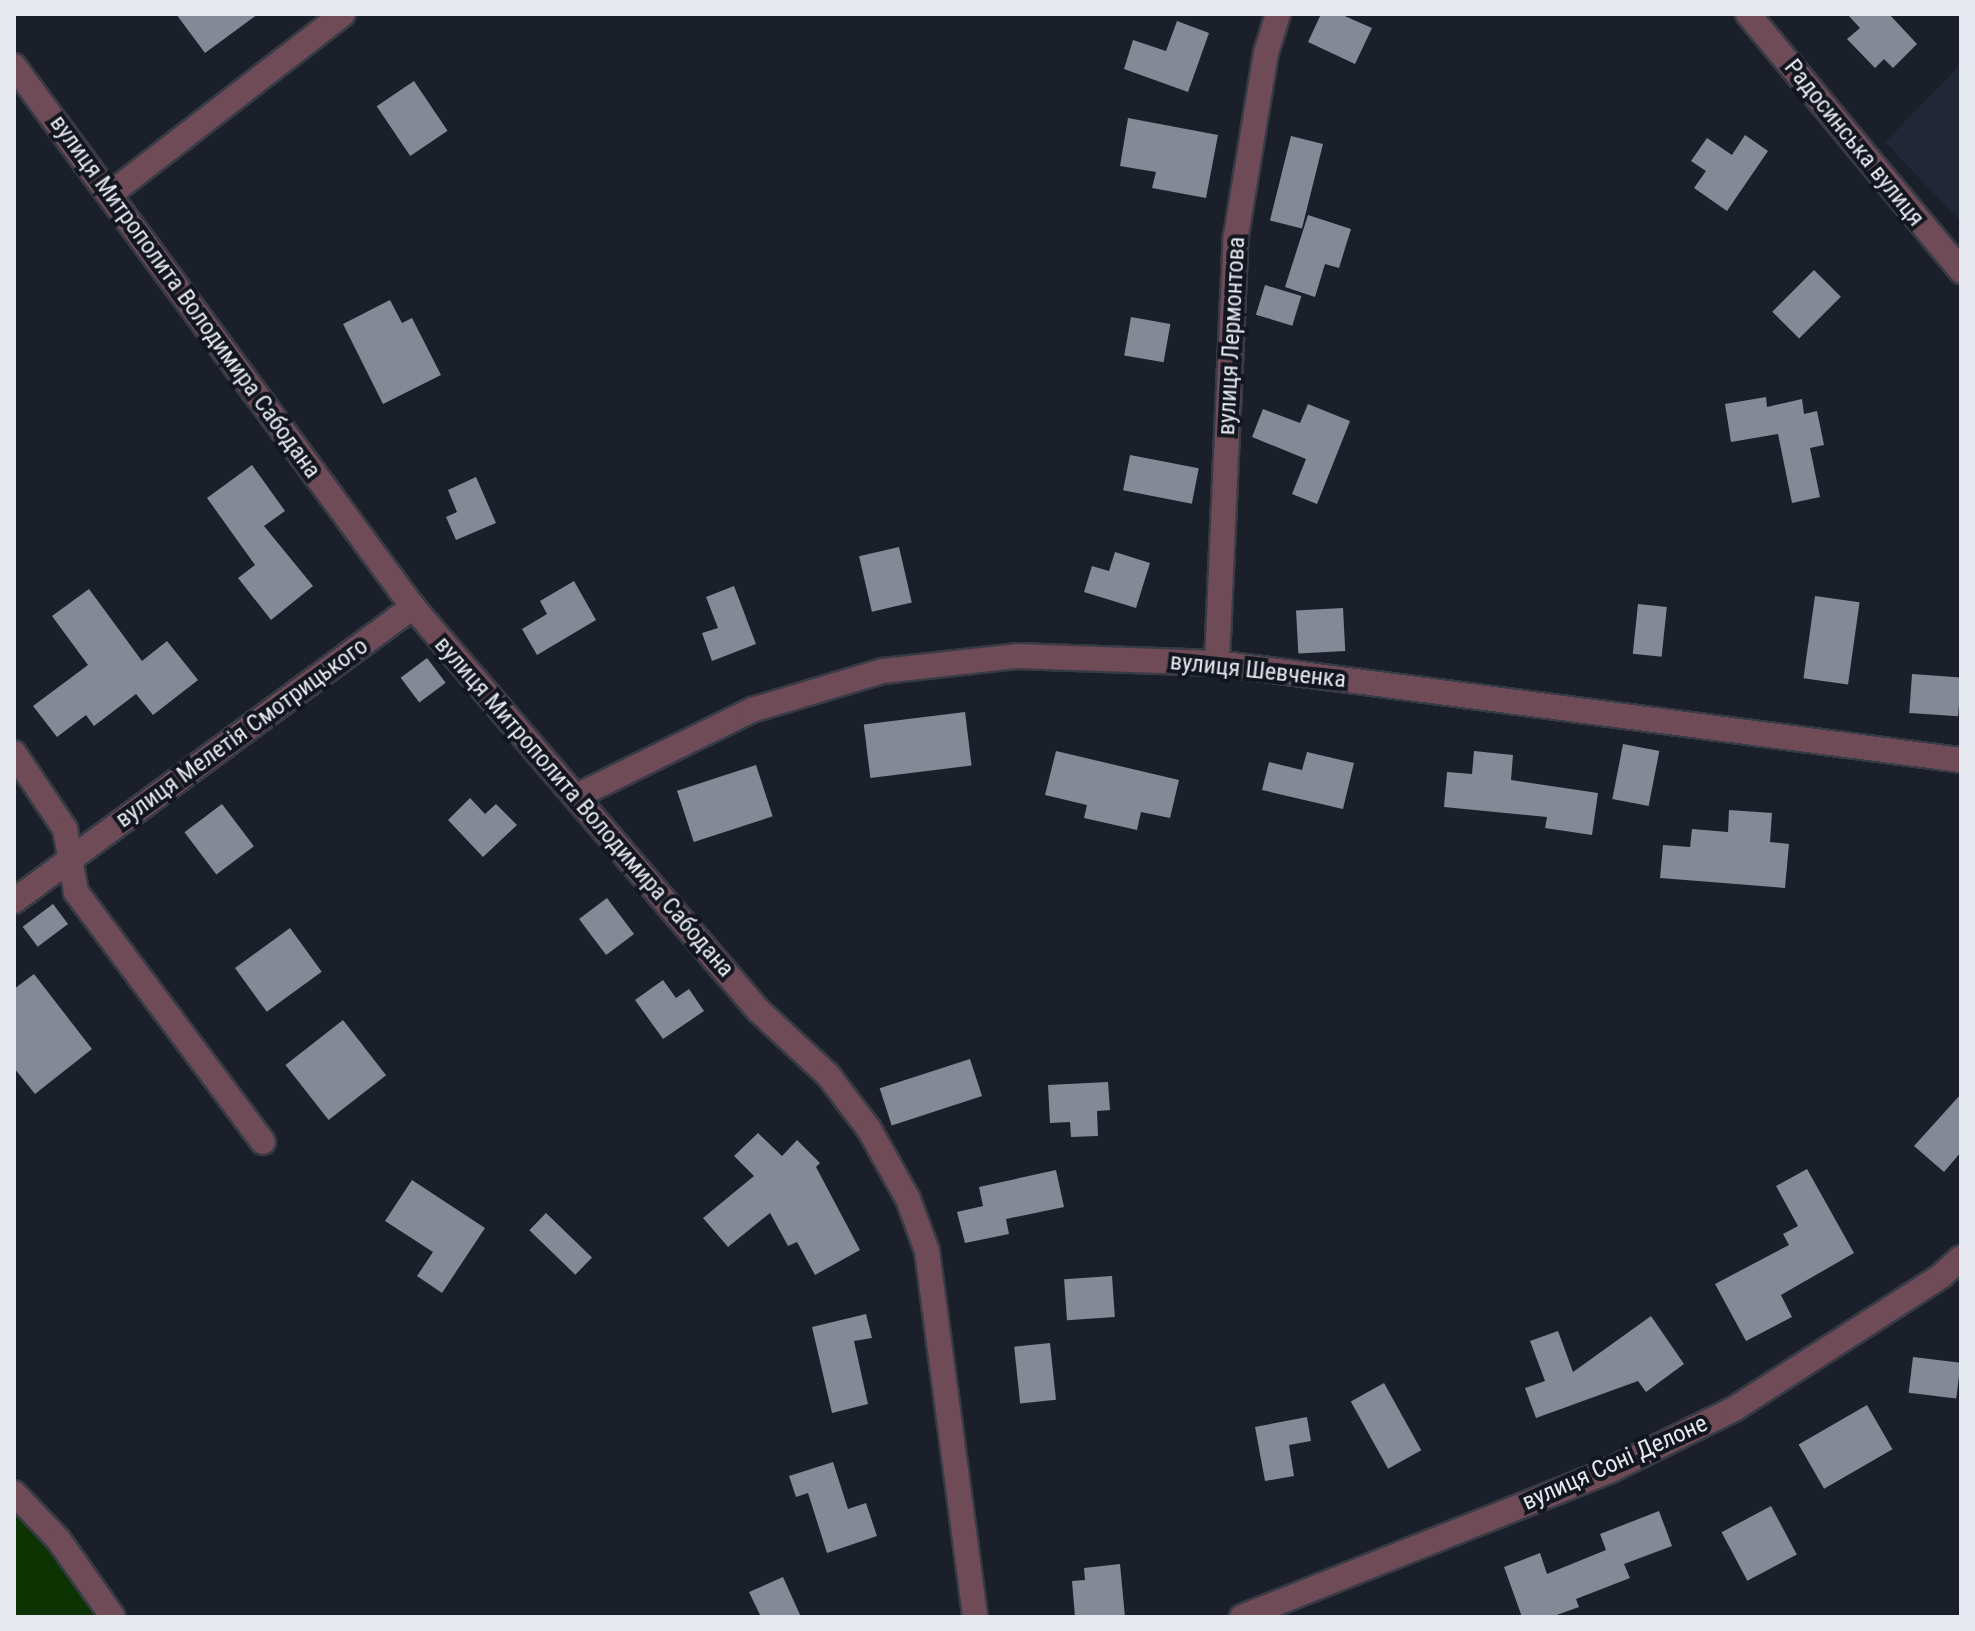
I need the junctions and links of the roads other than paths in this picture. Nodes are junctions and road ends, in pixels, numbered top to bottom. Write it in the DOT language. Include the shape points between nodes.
graph roads {
  1 [pos="343,14"];
  2 [pos="1278,14"];
  3 [pos="1748,14"];
  4 [pos="14,66"];
  5 [pos="110,194"];
  6 [pos="1961,271"];
  7 [pos="413,607"];
  8 [pos="1217,663"];
  9 [pos="14,753"];
  10 [pos="1961,760"];
  11 [pos="577,796"];
  12 [pos="72,859"];
  13 [pos="14,901"];
  14 [pos="263,1142"];
  15 [pos="1961,1258"];
  16 [pos="14,1493"];
  17 [pos="113,1617"];
  18 [pos="975,1617"];
  19 [pos="1242,1617"];
  1 -- 5 [label="street"];
  2 -- 8 [label="street, вулиця Лермонтова" via="1266,53 1236,236"];
  3 -- 6 [label="street, Радосинська вулиця"];
  4 -- 5 [label="street, вулиця Митрополита Володимира Сабодана"];
  5 -- 7 [label="street, вулиця Митрополита Володимира Сабодана"];
  7 -- 11 [label="street, вулиця Митрополита Володимира Сабодана"];
  7 -- 12 [label="street, вулиця Мелетія Смотрицького"];
  8 -- 10 [label="street, вулиця Шевченка"];
  8 -- 11 [label="street, вулиця Шевченка" via="1016,656 883,671 752,710"];
  9 -- 12 [label="street" via="65,829"];
  11 -- 18 [label="street, вулиця Митрополита Володимира Сабодана" via="758,1010 828,1075 869,1129 908,1199 927,1251"];
  12 -- 13 [label="street, вулиця Мелетія Смотрицького"];
  12 -- 14 [label="street" via="76,892"];
  15 -- 19 [label="street, вулиця Соні Делоне" via="1747,1401 1611,1470"];
  16 -- 17 [label="street" via="58,1539"];
}
